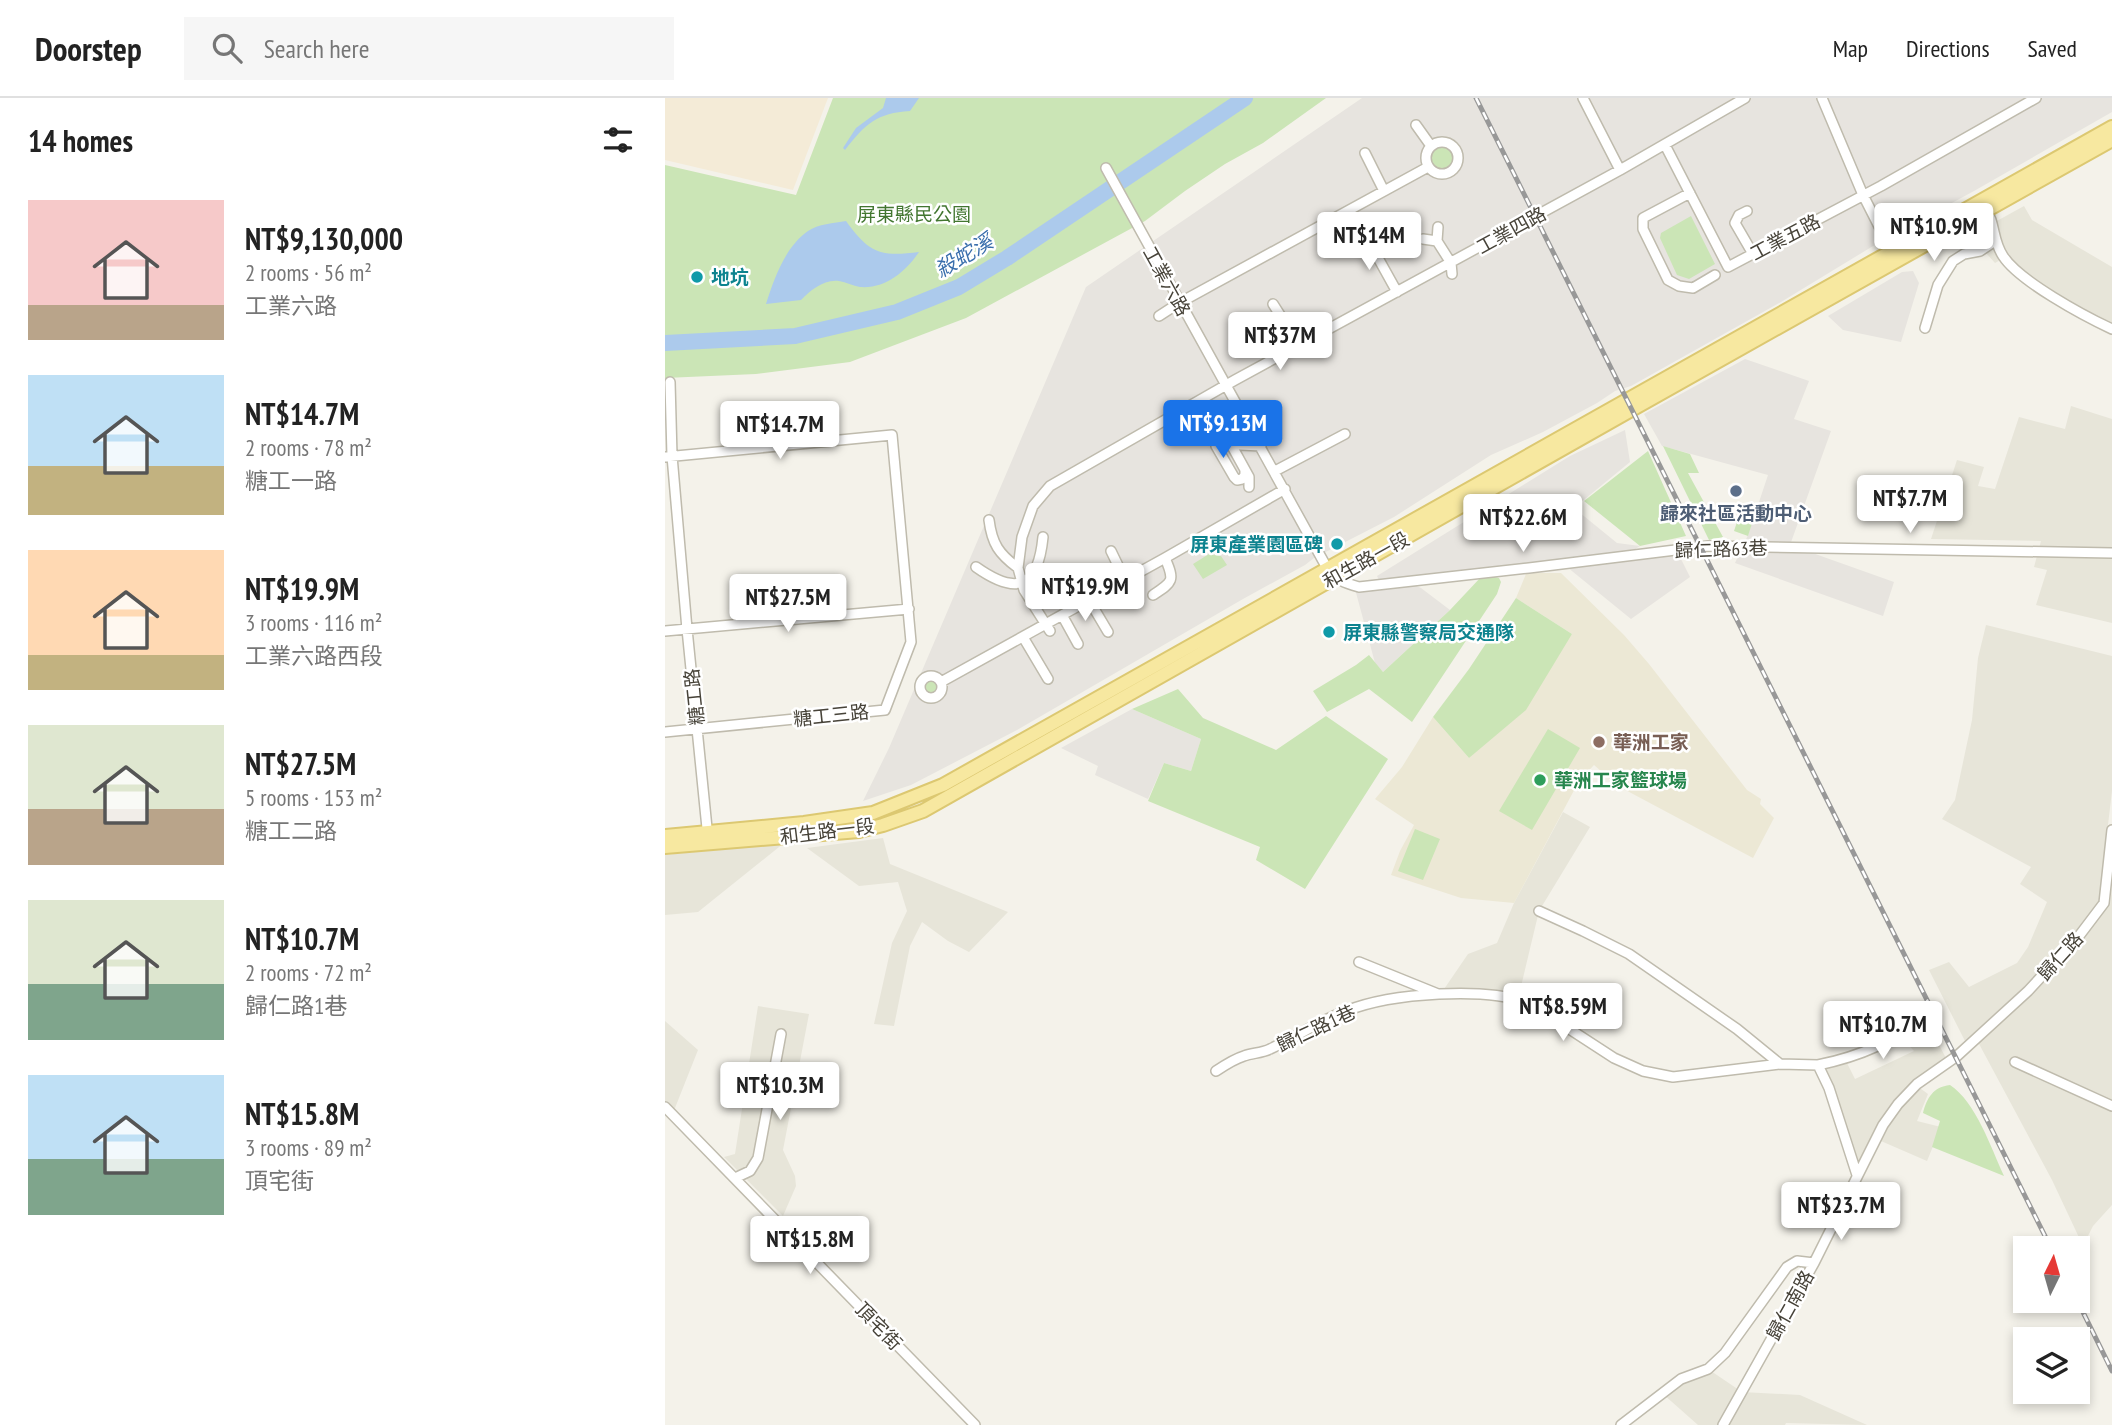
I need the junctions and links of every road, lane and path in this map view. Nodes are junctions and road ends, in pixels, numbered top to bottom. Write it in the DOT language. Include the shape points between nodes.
graph roads {
  1 [pos="1583,98"];
  2 [pos="1745,98"];
  3 [pos="1822,98"];
  4 [pos="2036,98"];
  5 [pos="1416,125"];
  6 [pos="2112,127"];
  7 [pos="2112,141"];
  8 [pos="1665,145"];
  9 [pos="1431,146"];
  10 [pos="1365,153"];
  11 [pos="1428,167"];
  12 [pos="1106,168"];
  13 [pos="1621,170"];
  14 [pos="1384,191"];
  15 [pos="1690,193"];
  16 [pos="1863,195"];
  17 [pos="1984,206"];
  18 [pos="1747,211"];
  19 [pos="1438,227"];
  20 [pos="1367,238"];
  21 [pos="1423,239"];
  22 [pos="1437,241"];
  23 [pos="1995,241"];
  24 [pos="1753,254"];
  25 [pos="1894,257"];
  26 [pos="1451,263"];
  27 [pos="1452,274"];
  28 [pos="1715,275"];
  29 [pos="1397,292"];
  30 [pos="1179,303"];
  31 [pos="1273,304"];
  32 [pos="1159,316"];
  33 [pos="1925,328"];
  34 [pos="2112,329"];
  35 [pos="1299,345"];
  36 [pos="670,382"];
  37 [pos="1226,385"];
  38 [pos="1222,428"];
  39 [pos="1345,434"];
  40 [pos="1229,440"];
  41 [pos="1261,446"];
  42 [pos="668,457"];
  43 [pos="1245,470"];
  44 [pos="1275,471"];
  45 [pos="1248,487"];
  46 [pos="1285,489"];
  47 [pos="989,520"];
  48 [pos="1043,537"];
  49 [pos="1111,551"];
  50 [pos="2112,553"];
  51 [pos="1165,558"];
  52 [pos="976,567"];
  53 [pos="1018,568"];
  54 [pos="1331,573"];
  55 [pos="1125,580"];
  56 [pos="1022,583"];
  57 [pos="1153,595"];
  58 [pos="1089,600"];
  59 [pos="909,609"];
  60 [pos="1062,615"];
  61 [pos="1048,628"];
  62 [pos="687,629"];
  63 [pos="665,631"];
  64 [pos="1108,632"];
  65 [pos="1023,637"];
  66 [pos="1078,644"];
  67 [pos="1048,679"];
  68 [pos="941,682"];
  69 [pos="697,729"];
  70 [pos="665,732"];
  71 [pos="2112,830"];
  72 [pos="665,836"];
  73 [pos="708,838"];
  74 [pos="665,847"];
  75 [pos="2108,904"];
  76 [pos="1539,911"];
  77 [pos="1359,962"];
  78 [pos="1440,995"];
  79 [pos="1930,1014"];
  80 [pos="781,1034"];
  81 [pos="1957,1056"];
  82 [pos="2015,1062"];
  83 [pos="1780,1064"];
  84 [pos="1818,1065"];
  85 [pos="1216,1071"];
  86 [pos="2112,1106"];
  87 [pos="665,1107"];
  88 [pos="1857,1175"];
  89 [pos="735,1178"];
  90 [pos="1814,1263"];
  91 [pos="975,1425"];
  92 [pos="1621,1425"];
  93 [pos="1723,1425"];
  1 -- 13 [label="street"];
  2 -- 8 [label="street, 工業四路"];
  3 -- 16 [label="street"];
  4 -- 16 [label="street, 工業五路"];
  5 -- 9 [label="street"];
  6 -- 17 [label="main road, 和生路一段"];
  7 -- 17 [label="main road, 和生路一段"];
  8 -- 13 [label="street, 工業四路"];
  8 -- 15 [label="street, 工業五路"];
  9 -- 11 [label="street" via="1426,155"];
  9 -- 11 [label="street" via="1446,142 1458,159 1454,169 1444,175"];
  10 -- 14 [label="street"];
  11 -- 14 [label="street"];
  12 -- 30 [label="street, 工業六路"];
  13 -- 26 [label="street, 工業四路"];
  14 -- 30 [label="street"];
  15 -- 24 [label="street, 工業五路" via="1728,267"];
  15 -- 28 [label="street" via="1643,218 1643,229 1668,280 1693,288"];
  16 -- 24 [label="street, 工業五路"];
  16 -- 25 [label="street"];
  17 -- 23 [label="street"];
  17 -- 25 [label="main road, 和生路一段"];
  18 -- 24 [label="street" via="1735,223"];
  19 -- 22 [label="street"];
  20 -- 29 [label="street"];
  21 -- 22 [label="street"];
  22 -- 26 [label="street"];
  23 -- 33 [label="street" via="1954,261 1938,285"];
  23 -- 34 [label="street" via="2021,275"];
  25 -- 54 [label="main road, 和生路一段"];
  26 -- 27 [label="street"];
  26 -- 29 [label="street, 工業四路"];
  29 -- 35 [label="street, 工業四路"];
  30 -- 32 [label="street"];
  30 -- 37 [label="street, 工業六路"];
  31 -- 35 [label="street"];
  35 -- 37 [label="street, 工業四路"];
  36 -- 42 [label="street, 糖工路"];
  37 -- 41 [label="street, 工業六路"];
  37 -- 53 [label="street, 工業四路" via="1050,486 1033,506"];
  38 -- 40 [label="street"];
  39 -- 44 [label="street"];
  40 -- 41 [label="street"];
  40 -- 43 [label="street"];
  40 -- 43 [label="street" via="1219,439 1216,446 1235,479 1243,478"];
  41 -- 44 [label="street, 工業六路"];
  42 -- 59 [label="street, 糖工三路" via="892,435"];
  42 -- 62 [label="street, 糖工路"];
  43 -- 45 [label="street"];
  44 -- 46 [label="street, 工業六路"];
  46 -- 51 [label="street"];
  46 -- 54 [label="street, 工業六路"];
  47 -- 53 [label="street" via="1003,558"];
  48 -- 56 [label="street" via="1038,565"];
  49 -- 55 [label="street"];
  50 -- 54 [label="street, 歸仁路63巷" via="1708,546 1359,587"];
  51 -- 55 [label="street"];
  51 -- 57 [label="street" via="1171,581"];
  52 -- 56 [label="street" via="1009,584"];
  53 -- 56 [label="street, 工業四路"];
  54 -- 73 [label="main road, 和生路一段" via="943,785 873,813"];
  55 -- 58 [label="street"];
  56 -- 61 [label="street, 工業四路"];
  58 -- 60 [label="street"];
  58 -- 64 [label="street"];
  59 -- 62 [label="street"];
  59 -- 69 [label="street, 糖工三路" via="911,642 885,710"];
  60 -- 61 [label="street"];
  60 -- 66 [label="street"];
  61 -- 65 [label="street"];
  62 -- 63 [label="street"];
  62 -- 69 [label="street, 糖工路"];
  65 -- 67 [label="street"];
  65 -- 68 [label="street"];
  69 -- 70 [label="street, 糖工三路"];
  69 -- 73 [label="street, 糖工路"];
  71 -- 75 [label="street, 歸仁路"];
  72 -- 73 [label="main road, 和生路一段"];
  73 -- 74 [label="main road, 和生路一段"];
  75 -- 81 [label="street, 歸仁路" via="2028,991"];
  76 -- 83 [label="street" via="1629,954"];
  77 -- 78 [label="street"];
  78 -- 83 [label="street, 歸仁路1巷" via="1518,999 1643,1071 1673,1077"];
  78 -- 85 [label="street, 歸仁路1巷" via="1397,998 1348,1010"];
  79 -- 84 [label="street, 歸仁路1巷" via="1884,1044"];
  80 -- 89 [label="street" via="758,1158 750,1171"];
  81 -- 88 [label="street, 歸仁南路" via="1917,1084 1898,1104"];
  82 -- 86 [label="street"];
  83 -- 84 [label="street, 歸仁路1巷"];
  84 -- 88 [label="street"];
  87 -- 89 [label="street, 頂宅街"];
  88 -- 90 [label="street, 歸仁南路"];
  89 -- 91 [label="street, 頂宅街"];
  90 -- 92 [label="street" via="1797,1261 1787,1267 1717,1361 1681,1379"];
  90 -- 93 [label="street, 歸仁南路"];
}
